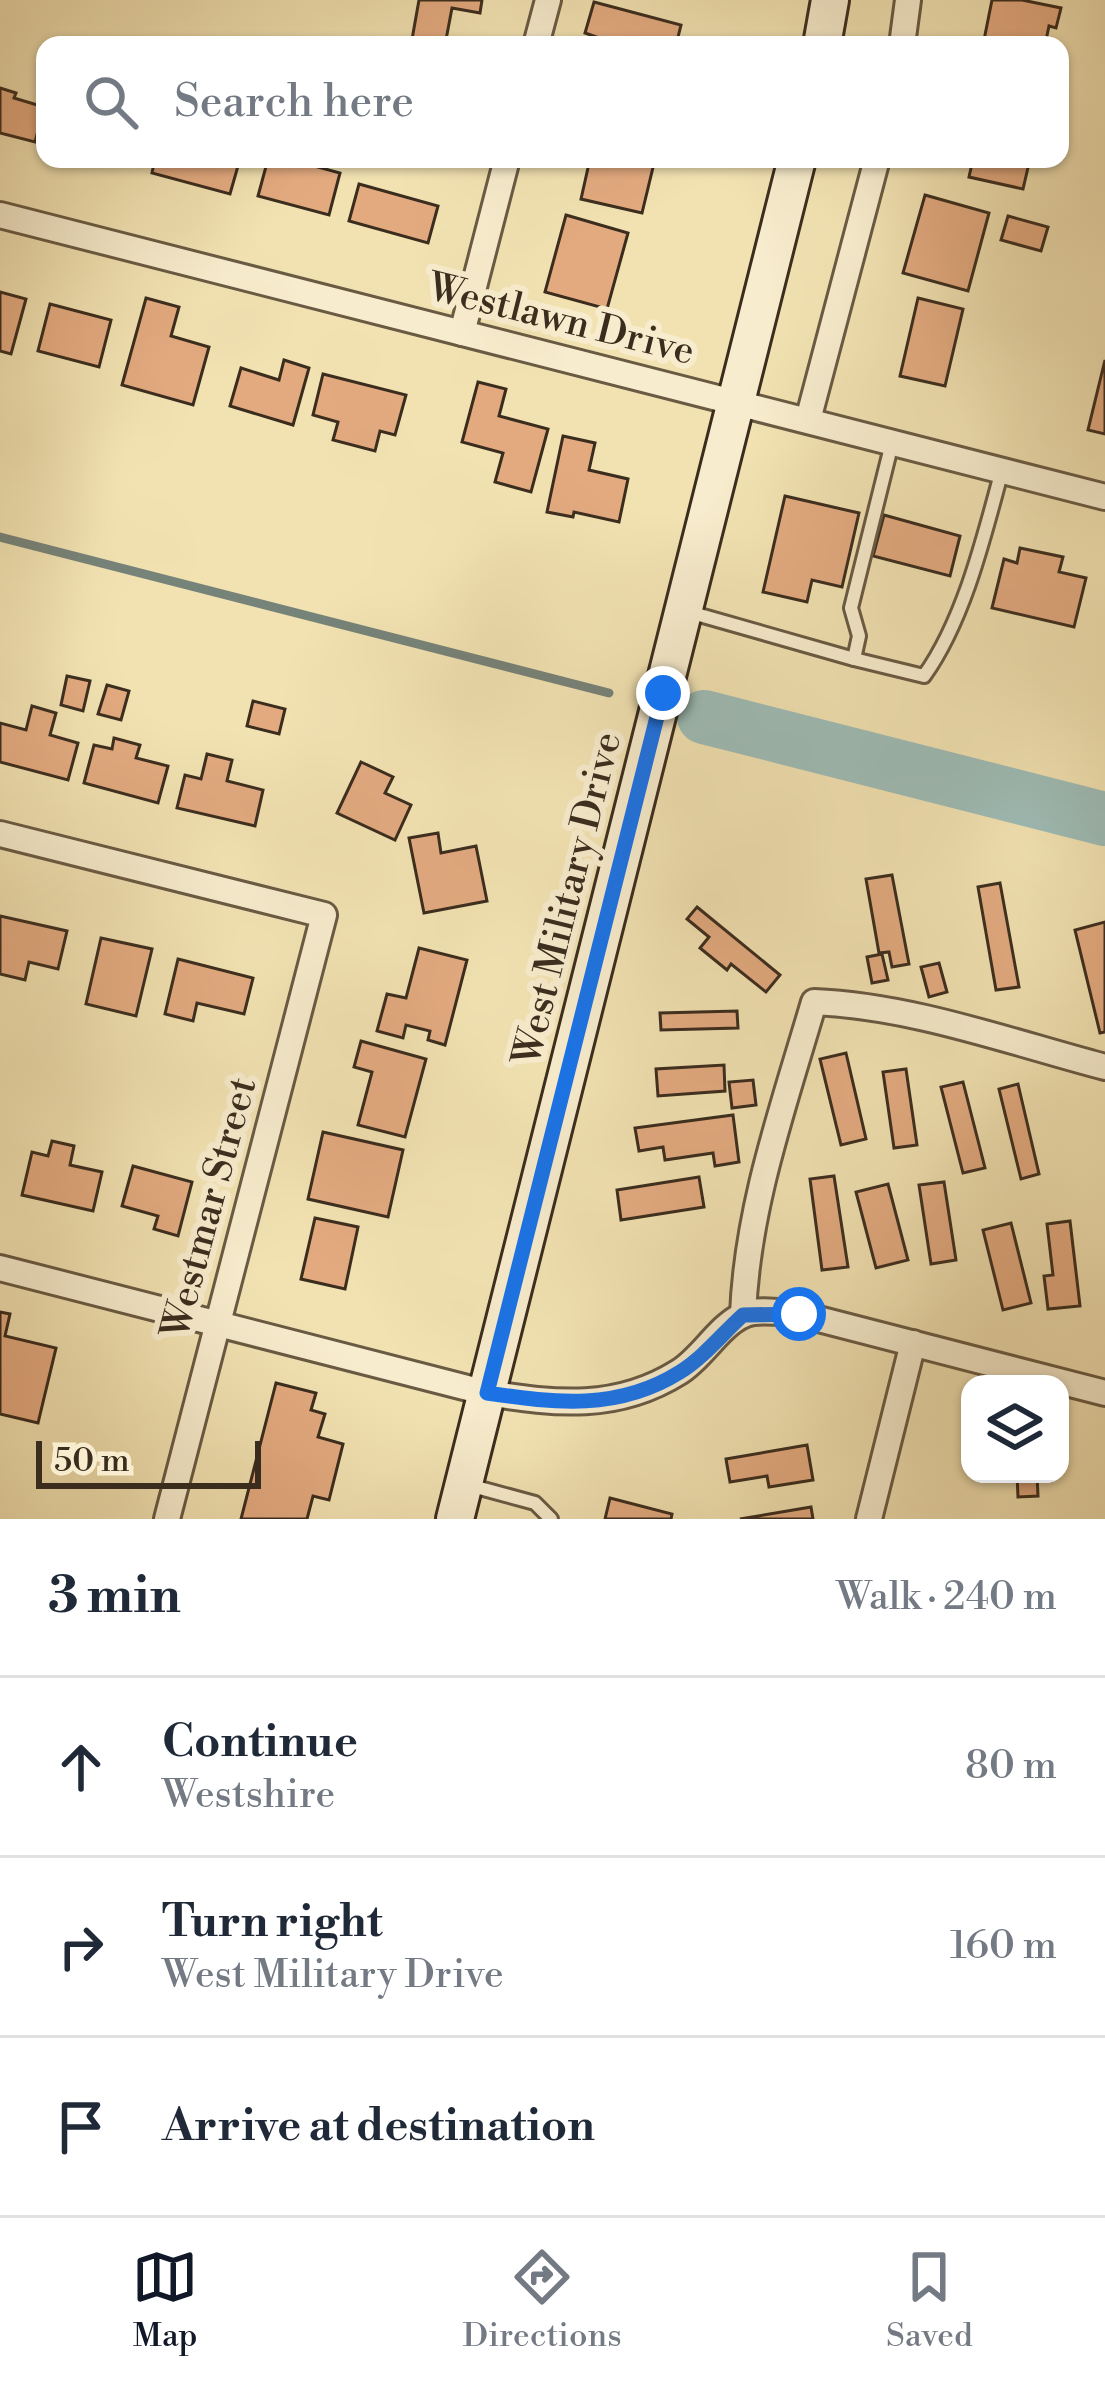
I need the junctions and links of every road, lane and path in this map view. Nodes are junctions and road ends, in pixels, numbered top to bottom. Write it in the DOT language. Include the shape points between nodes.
graph roads {
  1 [pos="548,0"];
  2 [pos="830,0"];
  3 [pos="908,0"];
  4 [pos="538,36"];
  5 [pos="824,36"];
  6 [pos="903,36"];
  7 [pos="505,168"];
  8 [pos="795,168"];
  9 [pos="875,168"];
  10 [pos="0,215"];
  11 [pos="461,333"];
  12 [pos="737,400"];
  13 [pos="808,420"];
  14 [pos="892,442"];
  15 [pos="1002,470"];
  16 [pos="1105,497"];
  17 [pos="684,611"];
  18 [pos="854,658"];
  19 [pos="0,834"];
  20 [pos="1105,1067"];
  21 [pos="0,1268"];
  22 [pos="743,1315"];
  23 [pos="217,1322"];
  24 [pos="913,1342"];
  25 [pos="487,1393"];
  26 [pos="1105,1393"];
  27 [pos="460,1501"];
  28 [pos="167,1519"];
  29 [pos="551,1519"];
  30 [pos="868,1519"];
  1 -- 4 [label="street"];
  2 -- 5 [label="main road"];
  3 -- 6 [label="street"];
  7 -- 11 [label="street"];
  8 -- 12 [label="main road, West Military Drive"];
  9 -- 13 [label="street"];
  10 -- 11 [label="street, Westlawn Drive"];
  11 -- 12 [label="street, Westlawn Drive"];
  12 -- 13 [label="street, Westlawn Drive"];
  12 -- 17 [label="main road, West Military Drive"];
  13 -- 14 [label="street, Westlawn Drive"];
  14 -- 15 [label="street, Westlawn Drive"];
  14 -- 18 [label="lane" via="850,608 860,636"];
  15 -- 16 [label="street, Westlawn Drive"];
  15 -- 18 [label="lane" via="976,569 924,676"];
  17 -- 18 [label="lane"];
  17 -- 25 [label="main road, West Military Drive"];
  19 -- 23 [label="street, Westmar Street" via="324,915"];
  20 -- 22 [label="street" via="891,1011 814,1002 755,1206"];
  21 -- 23 [label="street"];
  22 -- 24 [label="street" via="799,1314"];
  22 -- 25 [label="street" via="682,1371 642,1392 599,1403"];
  23 -- 25 [label="street"];
  23 -- 28 [label="street, Westmar Street"];
  24 -- 26 [label="street"];
  24 -- 30 [label="street"];
  25 -- 27 [label="main road, West Military Drive"];
  27 -- 29 [label="lane" via="535,1503"];
}
